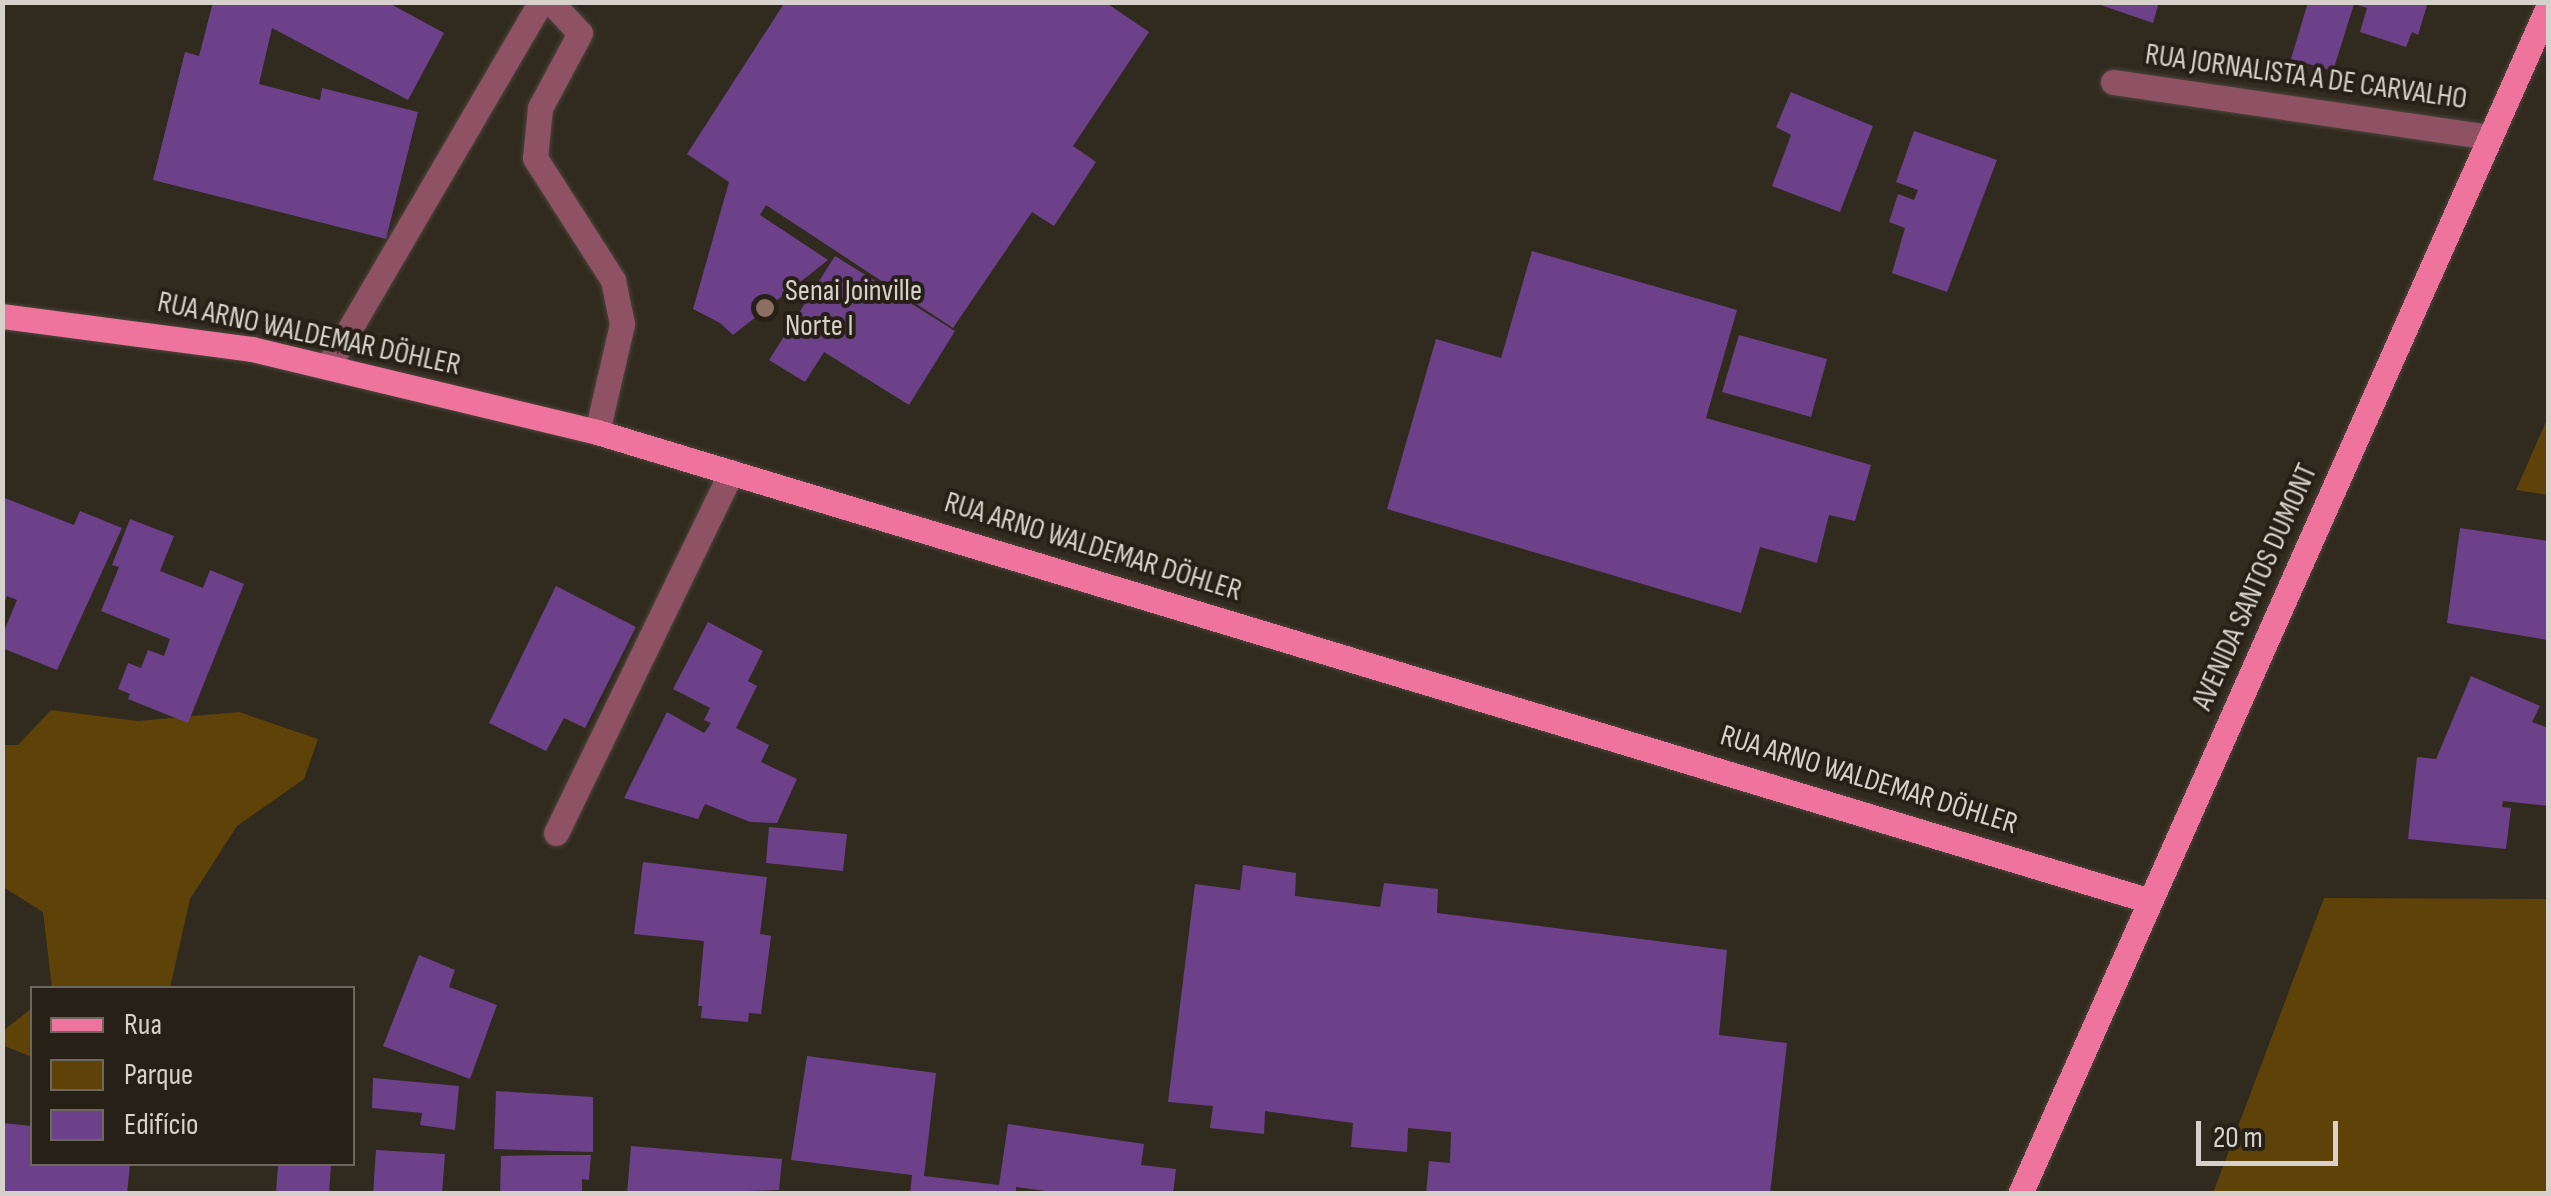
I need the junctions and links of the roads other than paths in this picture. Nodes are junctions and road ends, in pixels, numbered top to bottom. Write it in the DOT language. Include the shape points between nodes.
graph roads {
  1 [pos="541,2"];
  2 [pos="551,2"];
  3 [pos="2548,7"];
  4 [pos="2113,82"];
  5 [pos="2490,137"];
  6 [pos="2,316"];
  7 [pos="328,366"];
  8 [pos="597,432"];
  9 [pos="731,472"];
  10 [pos="556,833"];
  11 [pos="2150,901"];
  12 [pos="2020,1194"];
  1 -- 7 [label="street"];
  2 -- 8 [label="street" via="580,33 540,108 536,158 614,280 622,324"];
  3 -- 5 [label="main road, AVENIDA SANTOS DUMONT"];
  4 -- 5 [label="street, RUA JORNALISTA A DE CARVALHO"];
  5 -- 11 [label="main road, AVENIDA SANTOS DUMONT"];
  6 -- 7 [label="main road, RUA ARNO WALDEMAR DÖHLER" via="159,333"];
  7 -- 8 [label="main road, RUA ARNO WALDEMAR DÖHLER"];
  8 -- 9 [label="main road, RUA ARNO WALDEMAR DÖHLER"];
  9 -- 10 [label="street"];
  9 -- 11 [label="main road, RUA ARNO WALDEMAR DÖHLER"];
  11 -- 12 [label="main road, AVENIDA SANTOS DUMONT"];
}
